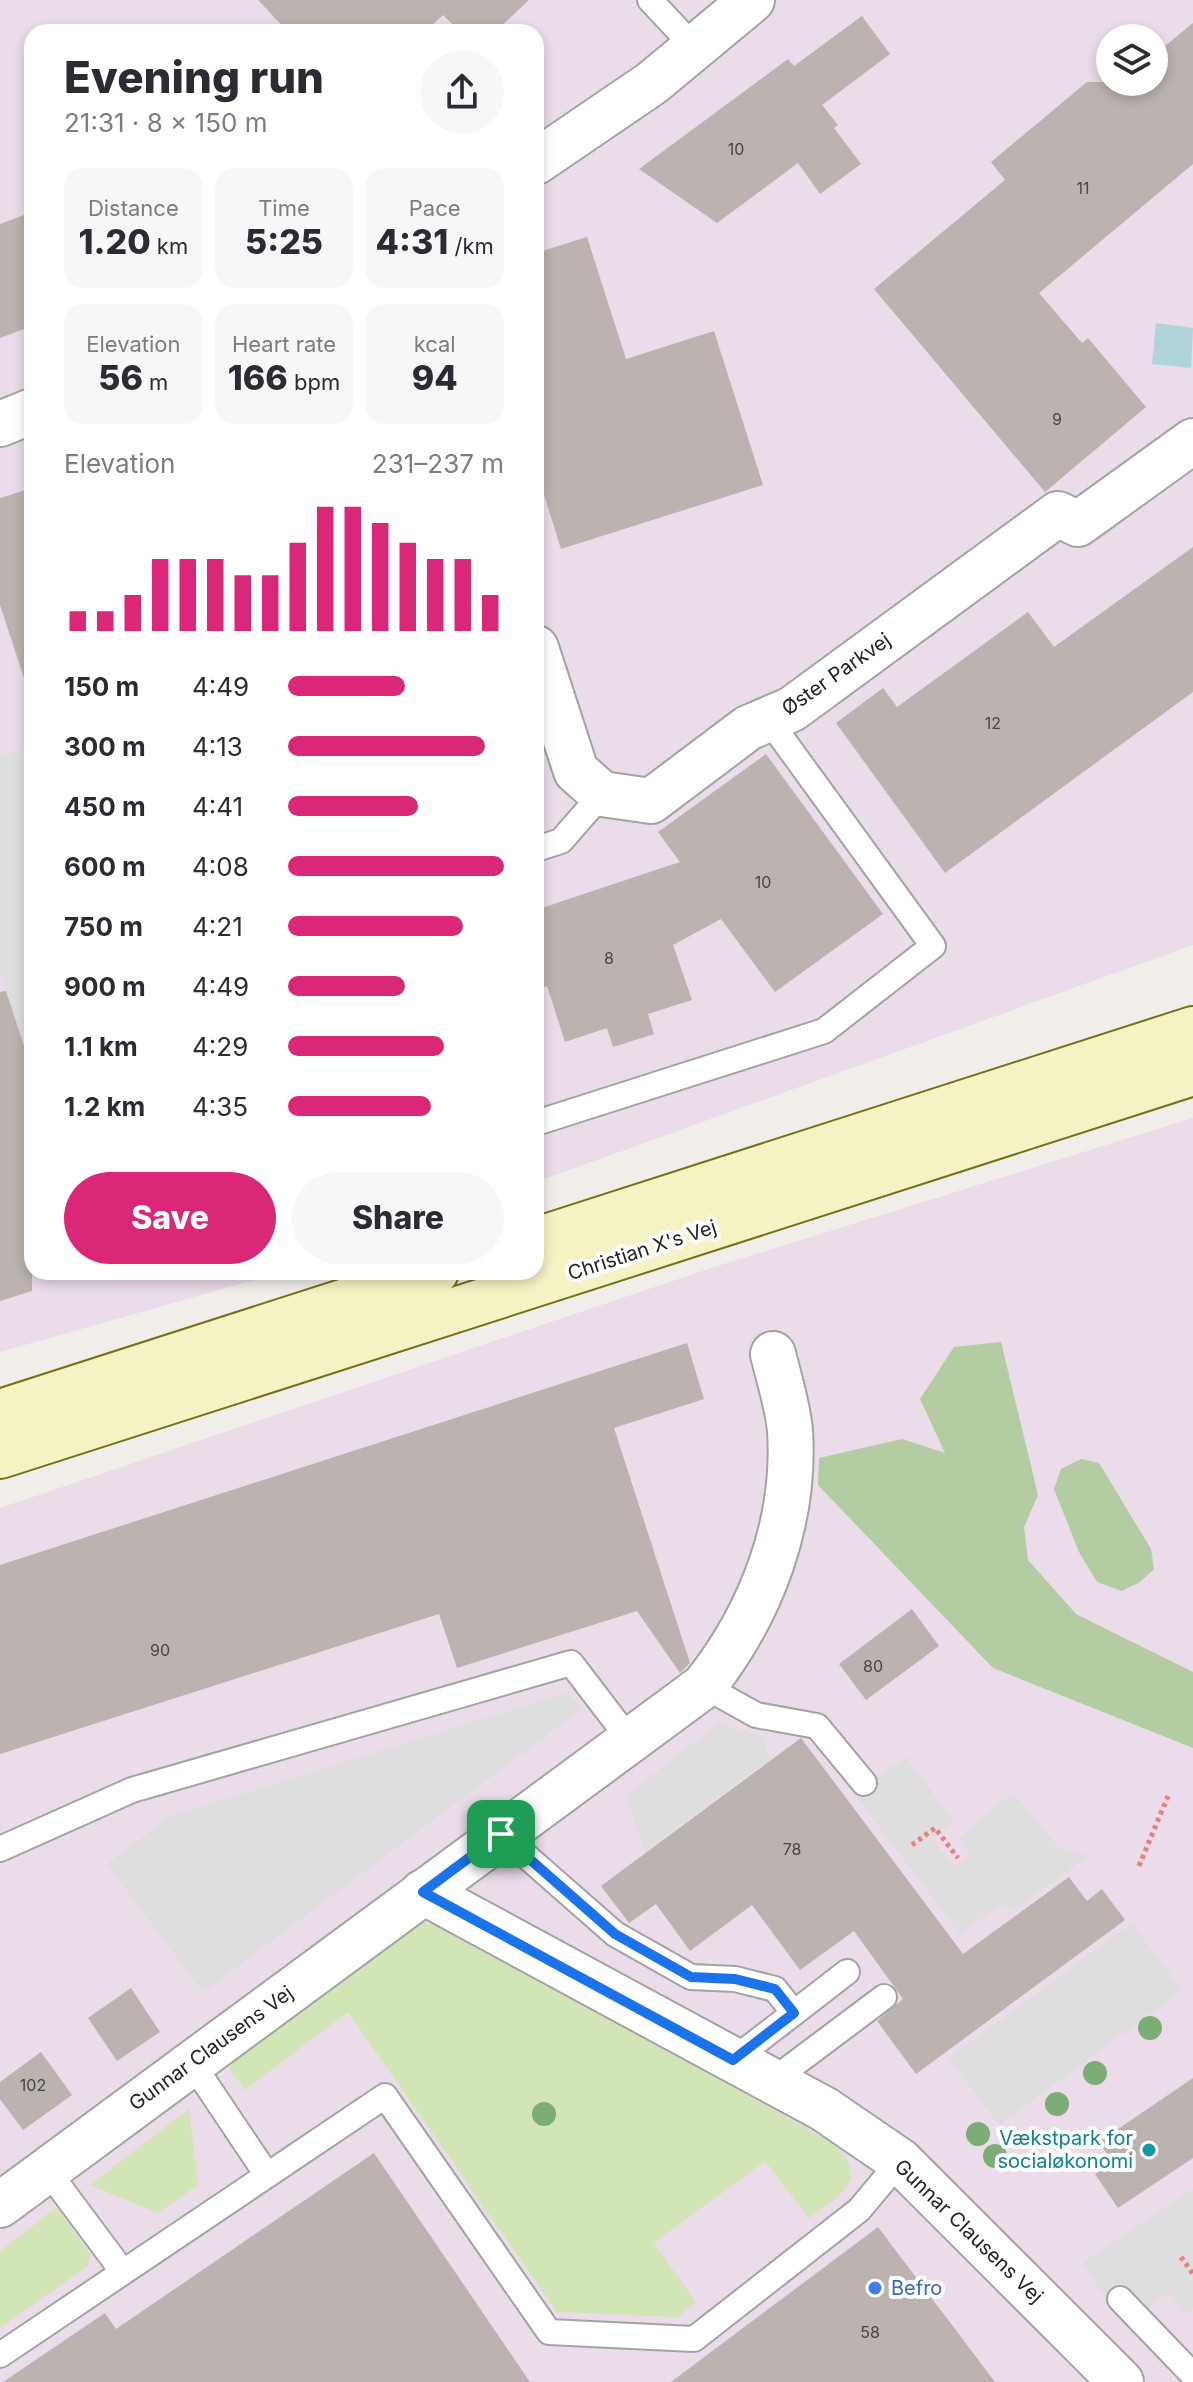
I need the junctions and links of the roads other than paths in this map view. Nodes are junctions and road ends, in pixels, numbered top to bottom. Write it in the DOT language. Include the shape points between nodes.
graph roads {
  1 [pos="650,0"];
  2 [pos="752,0"];
  3 [pos="695,48"];
  4 [pos="544,157"];
  5 [pos="24,414"];
  6 [pos="0,424"];
  7 [pos="1193,441"];
  8 [pos="544,673"];
  9 [pos="768,719"];
  10 [pos="602,794"];
  11 [pos="544,846"];
  12 [pos="1193,1029"];
  13 [pos="1193,1073"];
  14 [pos="544,1120"];
  15 [pos="544,1237"];
  16 [pos="411,1280"];
  17 [pos="773,1354"];
  18 [pos="0,1412"];
  19 [pos="0,1456"];
  20 [pos="704,1686"];
  21 [pos="629,1739"];
  22 [pos="864,1783"];
  23 [pos="501,1834"];
  24 [pos="0,1849"];
  25 [pos="423,1892"];
  26 [pos="847,1972"];
  27 [pos="884,1997"];
  28 [pos="794,2013"];
  29 [pos="733,2060"];
  30 [pos="192,2063"];
  31 [pos="772,2081"];
  32 [pos="900,2161"];
  33 [pos="47,2170"];
  34 [pos="267,2175"];
  35 [pos="0,2205"];
  36 [pos="123,2272"];
  37 [pos="1120,2299"];
  38 [pos="0,2355"];
  39 [pos="1193,2375"];
  40 [pos="1119,2381"];
  1 -- 3 [label="lane"];
  2 -- 3 [label="street"];
  3 -- 4 [label="street"];
  5 -- 6 [label="street"];
  7 -- 9 [label="street, Øster Parkvej" via="1078,524 1058,514 792,709"];
  8 -- 10 [label="street" via="576,771"];
  9 -- 10 [label="street, Øster Parkvej" via="748,728 651,801"];
  9 -- 14 [label="lane" via="933,946 824,1031"];
  10 -- 11 [label="lane" via="561,841"];
  12 -- 15 [label="main road, Christian X's Vej"];
  13 -- 19 [label="main road, Christian X's Vej"];
  16 -- 18 [label="main road"];
  17 -- 20 [label="street, Gunnar Clausens Vej" via="790,1440 791,1477 780,1533 764,1588"];
  20 -- 21 [label="street, Gunnar Clausens Vej"];
  20 -- 22 [label="lane" via="756,1715 817,1726"];
  21 -- 23 [label="street, Gunnar Clausens Vej"];
  21 -- 24 [label="lane" via="571,1663 132,1790"];
  23 -- 25 [label="street, Gunnar Clausens Vej"];
  23 -- 28 [label="lane" via="615,1934 691,1977 735,1979 775,1989"];
  25 -- 29 [label="street, Gunnar Clausens Vej"];
  25 -- 30 [label="street, Gunnar Clausens Vej"];
  26 -- 28 [label="lane"];
  27 -- 31 [label="lane"];
  28 -- 29 [label="lane"];
  29 -- 31 [label="street, Gunnar Clausens Vej"];
  30 -- 33 [label="street, Gunnar Clausens Vej"];
  30 -- 34 [label="lane"];
  31 -- 32 [label="street, Gunnar Clausens Vej"];
  32 -- 34 [label="lane" via="859,2210 694,2339 549,2332 385,2096"];
  32 -- 40 [label="street, Gunnar Clausens Vej"];
  33 -- 35 [label="street, Gunnar Clausens Vej"];
  33 -- 36 [label="lane"];
  34 -- 36 [label="lane"];
  36 -- 38 [label="lane"];
  37 -- 39 [label="lane"];
}
